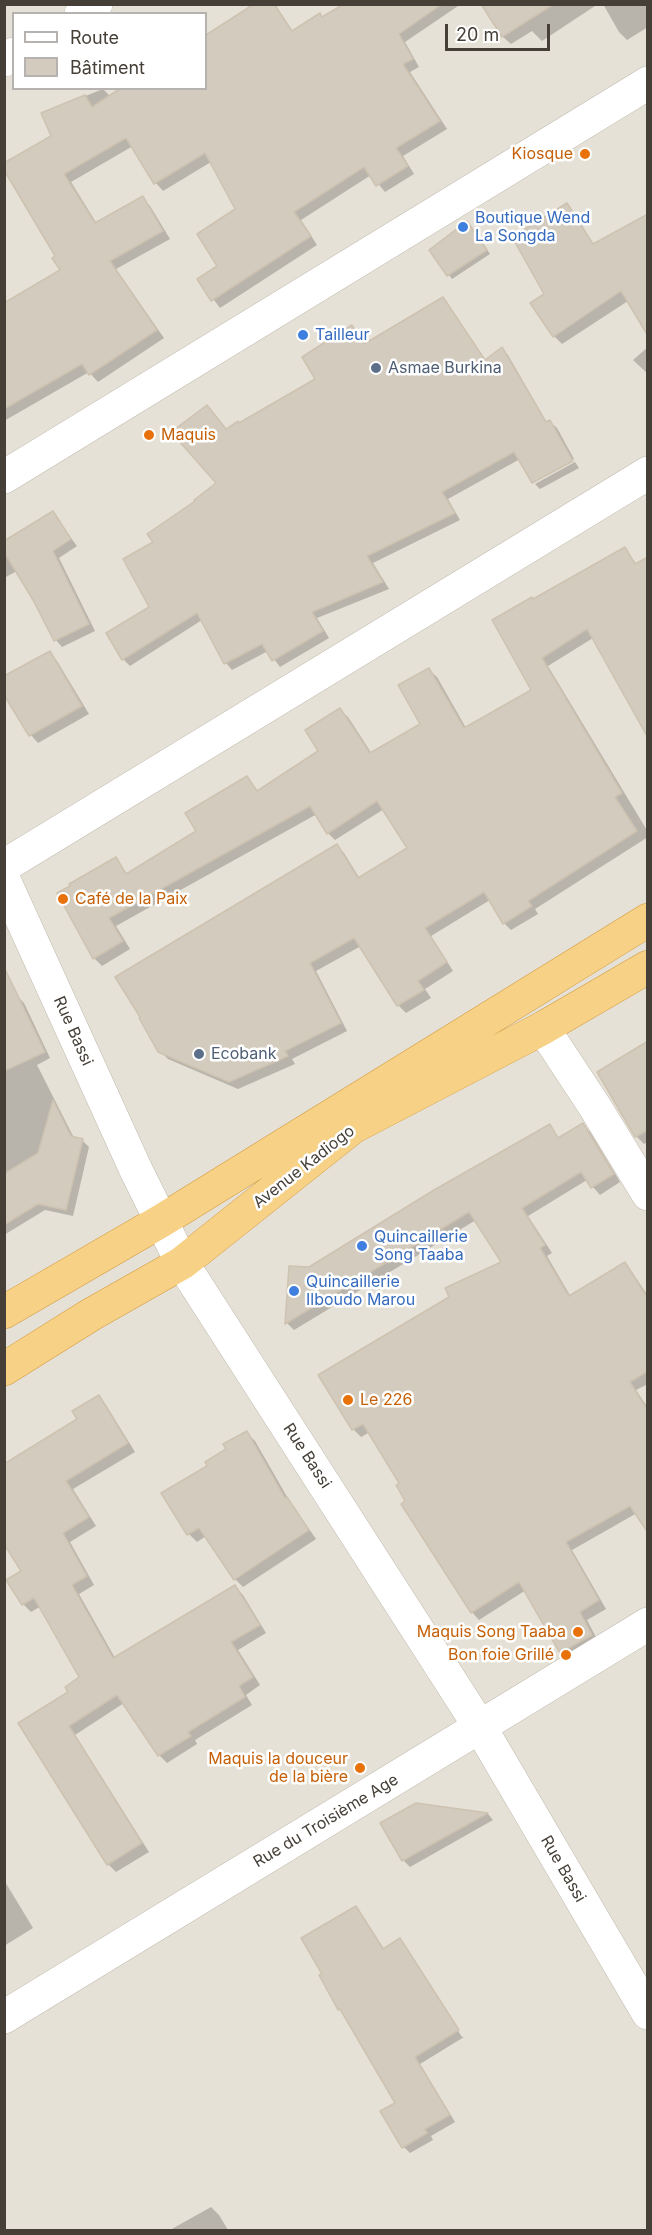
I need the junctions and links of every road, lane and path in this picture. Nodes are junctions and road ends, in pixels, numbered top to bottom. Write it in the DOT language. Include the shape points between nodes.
graph roads {
  1 [pos="648,83"];
  2 [pos="648,473"];
  3 [pos="4,477"];
  4 [pos="4,866"];
  5 [pos="4,880"];
  6 [pos="648,920"];
  7 [pos="648,967"];
  8 [pos="543,1028"];
  9 [pos="648,1194"];
  10 [pos="161,1221"];
  11 [pos="182,1263"];
  12 [pos="4,1312"];
  13 [pos="4,1369"];
  14 [pos="648,1624"];
  15 [pos="480,1727"];
  16 [pos="648,2013"];
  17 [pos="4,2017"];
  1 -- 3 [label="street"];
  2 -- 4 [label="street"];
  5 -- 10 [label="street, Rue Bassi"];
  6 -- 10 [label="highway, Avenue Kadiogo"];
  7 -- 8 [label="highway, Avenue Kadiogo"];
  8 -- 9 [label="street"];
  8 -- 11 [label="highway, Avenue Kadiogo" via="353,1127"];
  10 -- 11 [label="street, Rue Bassi"];
  10 -- 12 [label="highway, Avenue Kadiogo"];
  11 -- 13 [label="highway, Avenue Kadiogo"];
  11 -- 15 [label="street, Rue Bassi"];
  14 -- 15 [label="street, Rue du Troisième Age"];
  15 -- 16 [label="street, Rue Bassi"];
  15 -- 17 [label="street, Rue du Troisième Age"];
}
